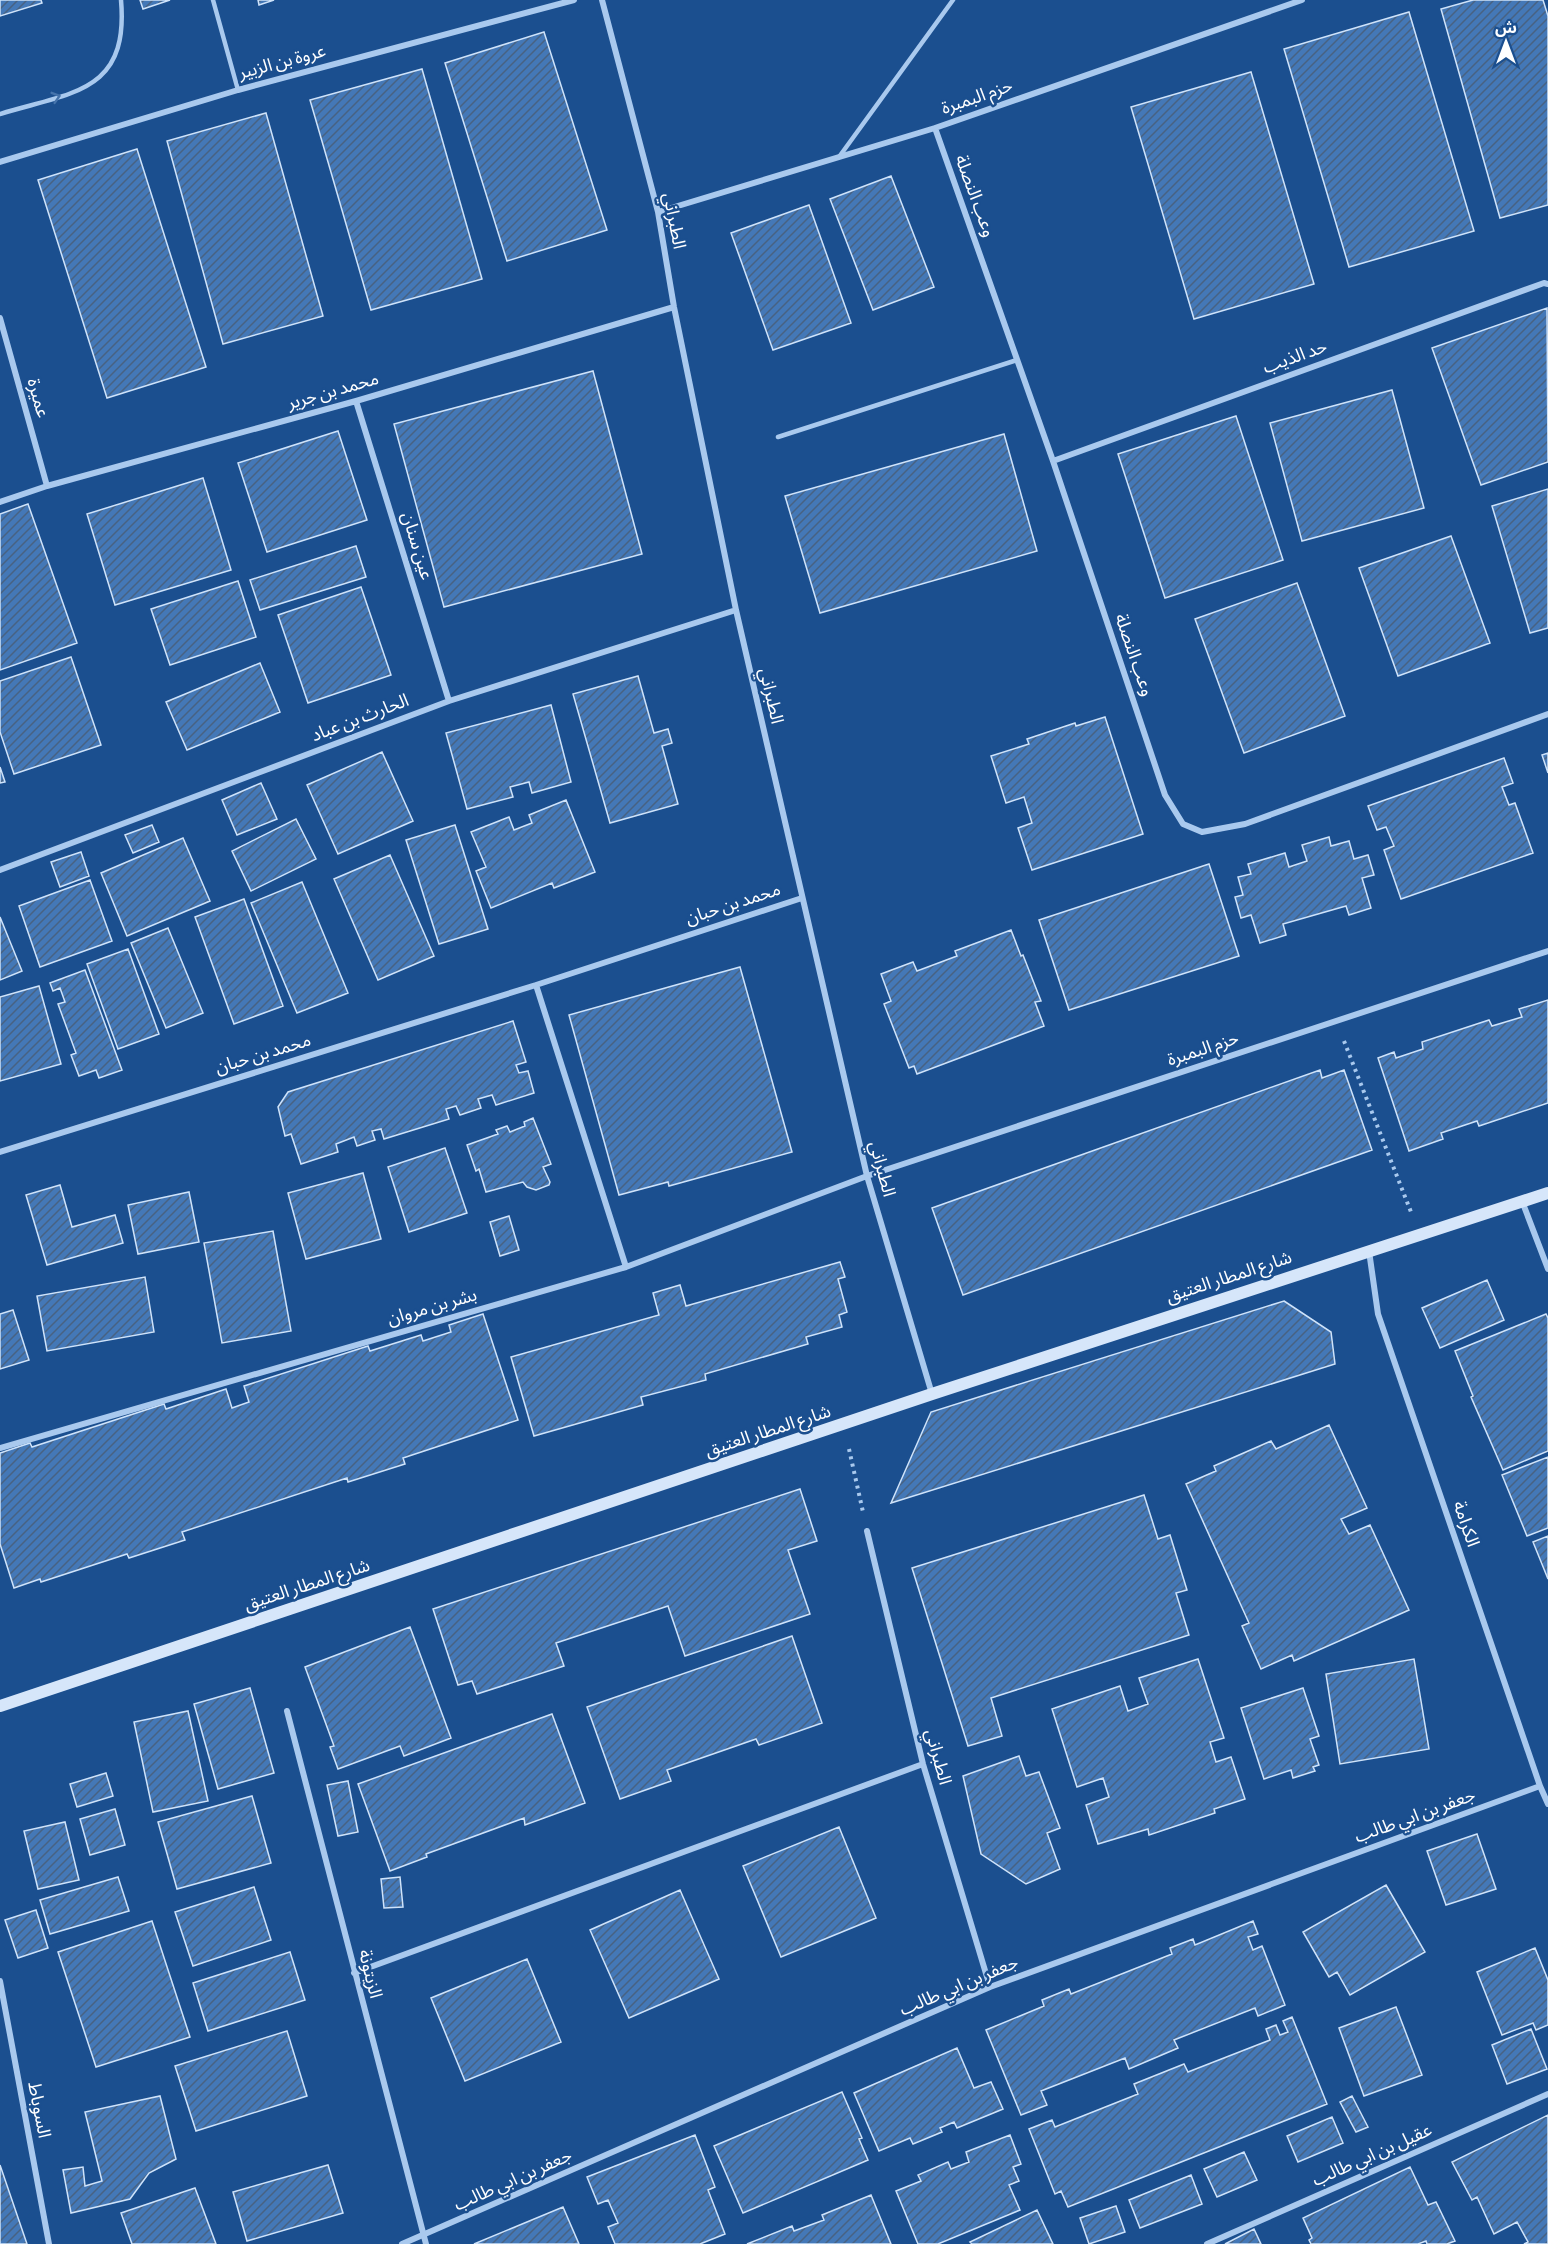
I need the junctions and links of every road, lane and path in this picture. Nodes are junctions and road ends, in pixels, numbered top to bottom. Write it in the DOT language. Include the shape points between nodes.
graph roads {
  1 [pos="121,0"];
  2 [pos="213,0"];
  3 [pos="574,0"];
  4 [pos="602,0"];
  5 [pos="953,0"];
  6 [pos="1302,0"];
  7 [pos="238,90"];
  8 [pos="0,114"];
  9 [pos="935,128"];
  10 [pos="839,157"];
  11 [pos="0,162"];
  12 [pos="658,212"];
  13 [pos="1548,284"];
  14 [pos="674,307"];
  15 [pos="0,318"];
  16 [pos="1017,360"];
  17 [pos="356,401"];
  18 [pos="778,437"];
  19 [pos="1053,461"];
  20 [pos="47,486"];
  21 [pos="0,502"];
  22 [pos="736,610"];
  23 [pos="449,701"];
  24 [pos="1548,714"];
  25 [pos="0,870"];
  26 [pos="802,898"];
  27 [pos="1548,951"];
  28 [pos="536,984"];
  29 [pos="1336,1020"];
  30 [pos="0,1152"];
  31 [pos="867,1176"];
  32 [pos="1548,1193"];
  33 [pos="1521,1201"];
  34 [pos="1419,1233"];
  35 [pos="1369,1250"];
  36 [pos="626,1267"];
  37 [pos="1548,1269"];
  38 [pos="932,1394"];
  39 [pos="844,1425"];
  40 [pos="0,1448"];
  41 [pos="867,1531"];
  42 [pos="0,1706"];
  43 [pos="287,1711"];
  44 [pos="923,1764"];
  45 [pos="1540,1786"];
  46 [pos="1548,1804"];
  47 [pos="354,1973"];
  48 [pos="0,1981"];
  49 [pos="990,1987"];
  50 [pos="1548,2094"];
  51 [pos="422,2236"];
  52 [pos="49,2244"];
  53 [pos="402,2244"];
  54 [pos="426,2244"];
  55 [pos="1207,2244"];
  8 -- 1 [label="lane, one-way" via="81,90 105,74 119,49"];
  2 -- 7 [label="lane"];
  3 -- 7 [label="street, عروة بن الزبير"];
  4 -- 12 [label="street, الطبراني"];
  5 -- 10 [label="lane"];
  6 -- 9 [label="street, حزم البمبرة"];
  7 -- 11 [label="street, عروة بن الزبير"];
  9 -- 10 [label="street, حزم البمبرة"];
  9 -- 16 [label="street, وعب النصلة"];
  10 -- 12 [label="street, حزم البمبرة"];
  12 -- 14 [label="street, الطبراني"];
  13 -- 19 [label="street, حد الذيب"];
  14 -- 17 [label="street, محمد بن جرير"];
  14 -- 22 [label="street, الطبراني"];
  15 -- 20 [label="street, عميرة"];
  16 -- 18 [label="lane"];
  16 -- 19 [label="street, وعب النصلة"];
  17 -- 20 [label="street, محمد بن جرير"];
  17 -- 23 [label="street, عين سنان"];
  19 -- 24 [label="street, وعب النصلة" via="1165,795 1183,824 1203,832 1245,824"];
  20 -- 21 [label="street, محمد بن جرير"];
  22 -- 23 [label="street, الحارث بن عباد"];
  22 -- 26 [label="street, الطبراني"];
  23 -- 25 [label="street, الحارث بن عباد"];
  26 -- 28 [label="street, محمد بن حبان"];
  26 -- 31 [label="street, الطبراني"];
  27 -- 29 [label="street, حزم البمبرة"];
  28 -- 30 [label="street, محمد بن حبان"];
  28 -- 36 [label="street"];
  29 -- 31 [label="street, حزم البمبرة"];
  29 -- 34 [label="path"];
  31 -- 36 [label="street, بشر بن مروان"];
  31 -- 38 [label="street, الطبراني"];
  32 -- 33 [label="street, شارع المطار العتيق"];
  33 -- 34 [label="street, شارع المطار العتيق"];
  33 -- 37 [label="street"];
  34 -- 35 [label="street, شارع المطار العتيق"];
  35 -- 38 [label="street, شارع المطار العتيق"];
  35 -- 45 [label="street, الكرامة" via="1378,1314"];
  36 -- 40 [label="street, بشر بن مروان"];
  38 -- 39 [label="street, شارع المطار العتيق"];
  39 -- 41 [label="path"];
  39 -- 42 [label="street, شارع المطار العتيق"];
  41 -- 44 [label="street, الطبراني"];
  43 -- 47 [label="street, الزيتونة"];
  44 -- 47 [label="street"];
  44 -- 49 [label="street, الطبراني"];
  45 -- 46 [label="street, الكرامة"];
  45 -- 49 [label="street, جعفر بن ابي طالب"];
  47 -- 51 [label="street, الزيتونة"];
  48 -- 52 [label="street, السوباط"];
  49 -- 51 [label="street, جعفر بن ابي طالب"];
  50 -- 55 [label="street, عقيل بن ابي طالب"];
  51 -- 53 [label="street, جعفر بن ابي طالب"];
  51 -- 54 [label="street, الزيتونة"];
}
